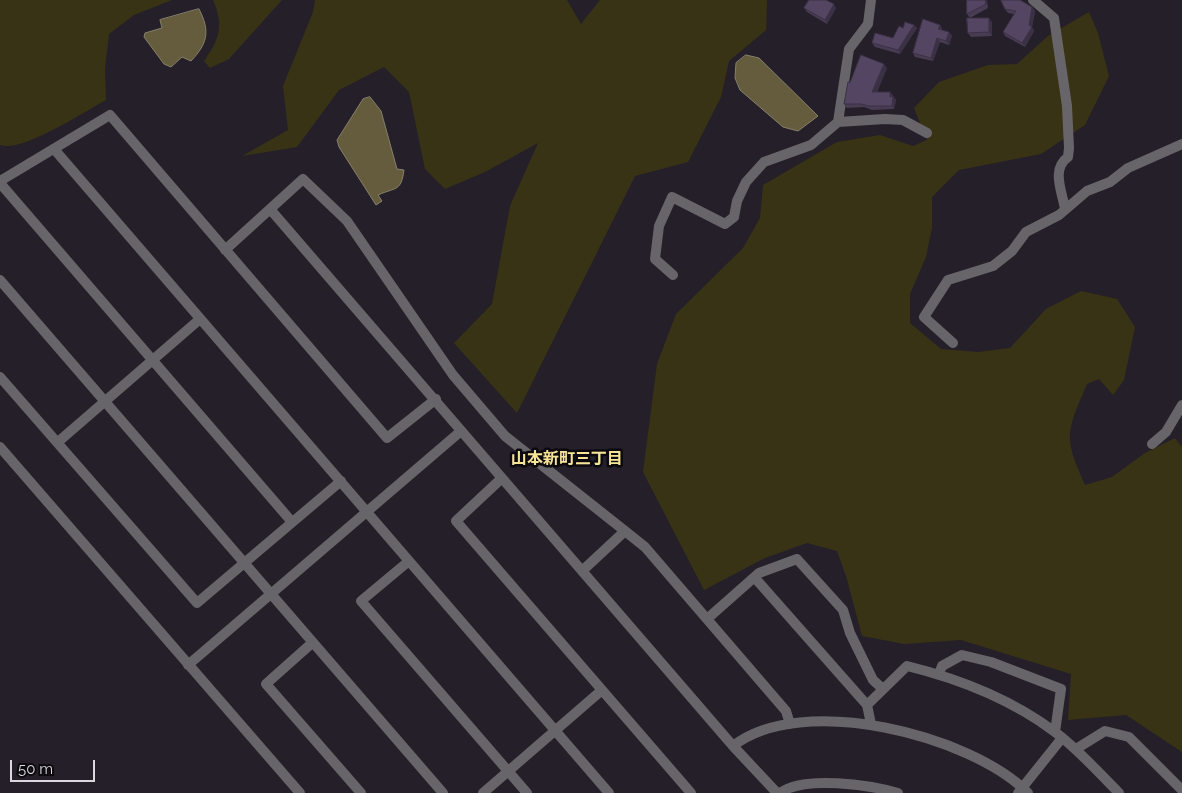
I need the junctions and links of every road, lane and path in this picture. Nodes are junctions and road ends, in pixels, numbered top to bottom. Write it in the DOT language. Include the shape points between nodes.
graph roads {
  1 [pos="871,0"];
  2 [pos="1033,0"];
  3 [pos="838,122"];
  4 [pos="927,133"];
  5 [pos="1182,144"];
  6 [pos="54,149"];
  7 [pos="0,182"];
  8 [pos="270,209"];
  9 [pos="1065,210"];
  10 [pos="225,250"];
  11 [pos="673,275"];
  12 [pos="0,280"];
  13 [pos="200,319"];
  14 [pos="953,343"];
  15 [pos="153,359"];
  16 [pos="0,376"];
  17 [pos="436,400"];
  18 [pos="105,401"];
  19 [pos="1182,404"];
  20 [pos="461,431"];
  21 [pos="58,442"];
  22 [pos="1152,444"];
  23 [pos="0,447"];
  24 [pos="502,478"];
  25 [pos="340,481"];
  26 [pos="366,512"];
  27 [pos="292,522"];
  28 [pos="625,531"];
  29 [pos="409,561"];
  30 [pos="245,563"];
  31 [pos="582,571"];
  32 [pos="754,578"];
  33 [pos="272,595"];
  34 [pos="707,619"];
  35 [pos="312,643"];
  36 [pos="188,665"];
  37 [pos="938,674"];
  38 [pos="602,690"];
  39 [pos="883,690"];
  40 [pos="867,705"];
  41 [pos="790,724"];
  42 [pos="871,724"];
  43 [pos="555,731"];
  44 [pos="1059,735"];
  45 [pos="733,746"];
  46 [pos="1076,750"];
  47 [pos="508,771"];
  48 [pos="1182,790"];
  49 [pos="1023,791"];
  50 [pos="300,793"];
  51 [pos="361,793"];
  52 [pos="443,793"];
  53 [pos="483,793"];
  54 [pos="527,793"];
  55 [pos="609,793"];
  56 [pos="691,793"];
  57 [pos="778,793"];
  58 [pos="898,793"];
  59 [pos="1119,793"];
  1 -- 3 [label="street" via="868,24 849,49"];
  2 -- 9 [label="street" via="1054,18 1060,49 1069,148 1068,157 1058,170"];
  3 -- 4 [label="street" via="904,120"];
  3 -- 11 [label="street" via="811,144 764,162 746,182 734,217 725,224 672,197 659,226 655,259"];
  5 -- 9 [label="street" via="1087,191"];
  6 -- 7 [label="street"];
  6 -- 10 [label="street" via="110,115"];
  6 -- 13 [label="street"];
  7 -- 15 [label="street"];
  8 -- 10 [label="street"];
  8 -- 17 [label="street"];
  8 -- 28 [label="street" via="303,179 347,221 453,375 505,436"];
  9 -- 14 [label="street" via="1026,232 993,266 948,280 924,317"];
  10 -- 17 [label="street" via="387,438"];
  12 -- 18 [label="street"];
  13 -- 15 [label="street"];
  13 -- 25 [label="street"];
  15 -- 18 [label="street"];
  15 -- 27 [label="street"];
  16 -- 21 [label="street"];
  17 -- 20 [label="street"];
  18 -- 21 [label="street"];
  18 -- 30 [label="street"];
  19 -- 22 [label="street" via="1166,432"];
  20 -- 24 [label="street"];
  20 -- 26 [label="street"];
  21 -- 30 [label="street" via="197,604"];
  23 -- 36 [label="street"];
  24 -- 31 [label="street"];
  24 -- 38 [label="street" via="456,521"];
  25 -- 26 [label="street"];
  25 -- 27 [label="street"];
  26 -- 29 [label="street"];
  26 -- 33 [label="street"];
  27 -- 30 [label="street"];
  28 -- 31 [label="street"];
  28 -- 34 [label="street" via="645,548"];
  29 -- 43 [label="street"];
  29 -- 47 [label="street" via="361,601"];
  30 -- 33 [label="street"];
  31 -- 45 [label="street"];
  32 -- 34 [label="street"];
  32 -- 39 [label="street" via="759,573 797,559 843,610 873,680"];
  32 -- 40 [label="street"];
  33 -- 35 [label="street"];
  33 -- 36 [label="street"];
  34 -- 41 [label="street" via="786,711"];
  35 -- 51 [label="street" via="266,684"];
  35 -- 52 [label="street"];
  36 -- 50 [label="street"];
  37 -- 39 [label="street" via="907,666"];
  37 -- 44 [label="street" via="1004,700"];
  37 -- 44 [label="street" via="942,666 962,655 991,662 1061,689"];
  38 -- 43 [label="street"];
  38 -- 56 [label="street"];
  39 -- 40 [label="street"];
  40 -- 42 [label="street"];
  41 -- 42 [label="street"];
  41 -- 45 [label="street" via="746,736"];
  42 -- 49 [label="street" via="944,743 973,756"];
  43 -- 47 [label="street"];
  43 -- 55 [label="street"];
  44 -- 46 [label="street"];
  44 -- 49 [label="street"];
  45 -- 57 [label="street"];
  46 -- 48 [label="street" via="1105,731 1130,737"];
  46 -- 59 [label="street"];
  47 -- 53 [label="street"];
  47 -- 54 [label="street"];
  57 -- 58 [label="street" via="788,787 834,783"];
}
